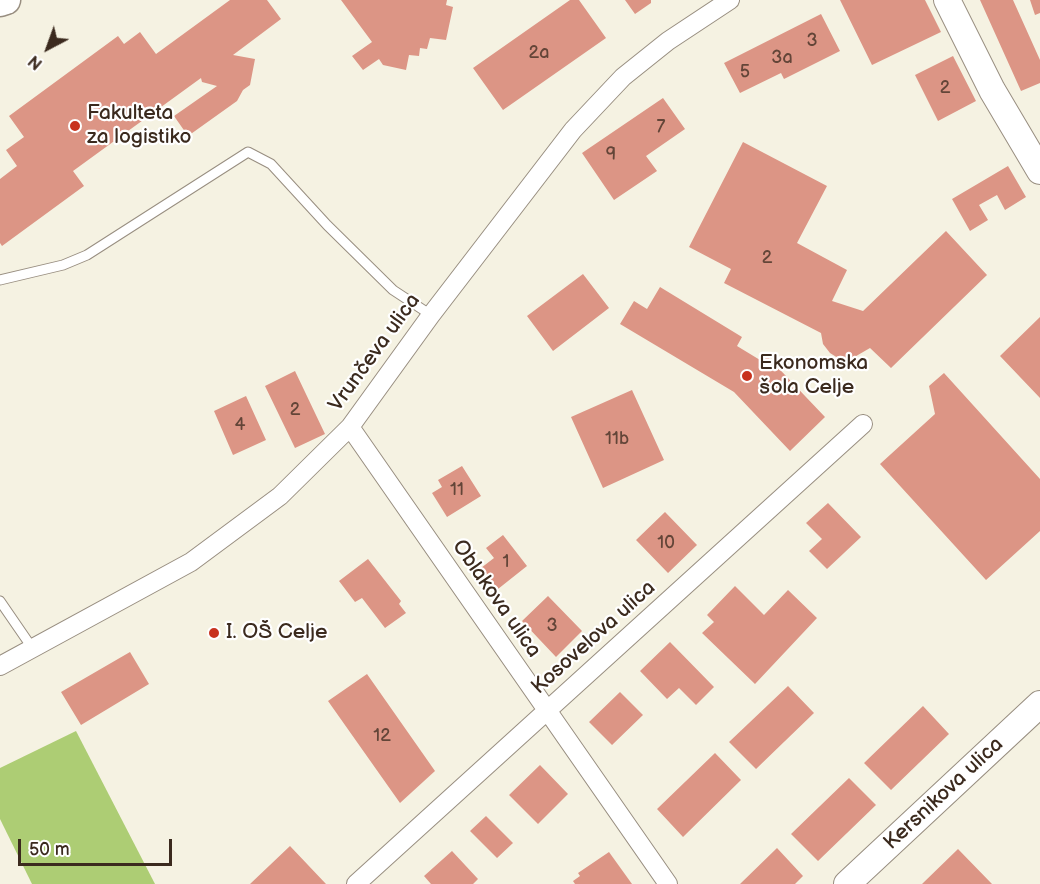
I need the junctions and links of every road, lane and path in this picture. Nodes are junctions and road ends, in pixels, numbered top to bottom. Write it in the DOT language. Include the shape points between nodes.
graph roads {
  1 [pos="6,0"];
  2 [pos="730,0"];
  3 [pos="947,0"];
  4 [pos="0,2"];
  5 [pos="1036,166"];
  6 [pos="0,280"];
  7 [pos="431,315"];
  8 [pos="863,424"];
  9 [pos="350,427"];
  10 [pos="0,602"];
  11 [pos="33,649"];
  12 [pos="0,666"];
  13 [pos="1040,704"];
  14 [pos="547,711"];
  15 [pos="356,884"];
  16 [pos="668,884"];
  17 [pos="847,884"];
  1 -- 4 [label="main road"];
  2 -- 7 [label="street, Vrunčeva ulica" via="623,77 573,130"];
  3 -- 5 [label="street"];
  6 -- 7 [label="lane" via="87,255 248,152 270,164 393,290"];
  7 -- 9 [label="street, Vrunčeva ulica"];
  8 -- 14 [label="street, Kosovelova ulica"];
  9 -- 11 [label="street, Vrunčeva ulica" via="280,495 191,562"];
  9 -- 14 [label="street, Oblakova ulica"];
  10 -- 11 [label="lane"];
  11 -- 12 [label="street, Vrunčeva ulica"];
  13 -- 17 [label="street, Kersnikova ulica"];
  14 -- 15 [label="street, Kosovelova ulica"];
  14 -- 16 [label="street, Oblakova ulica"];
}
